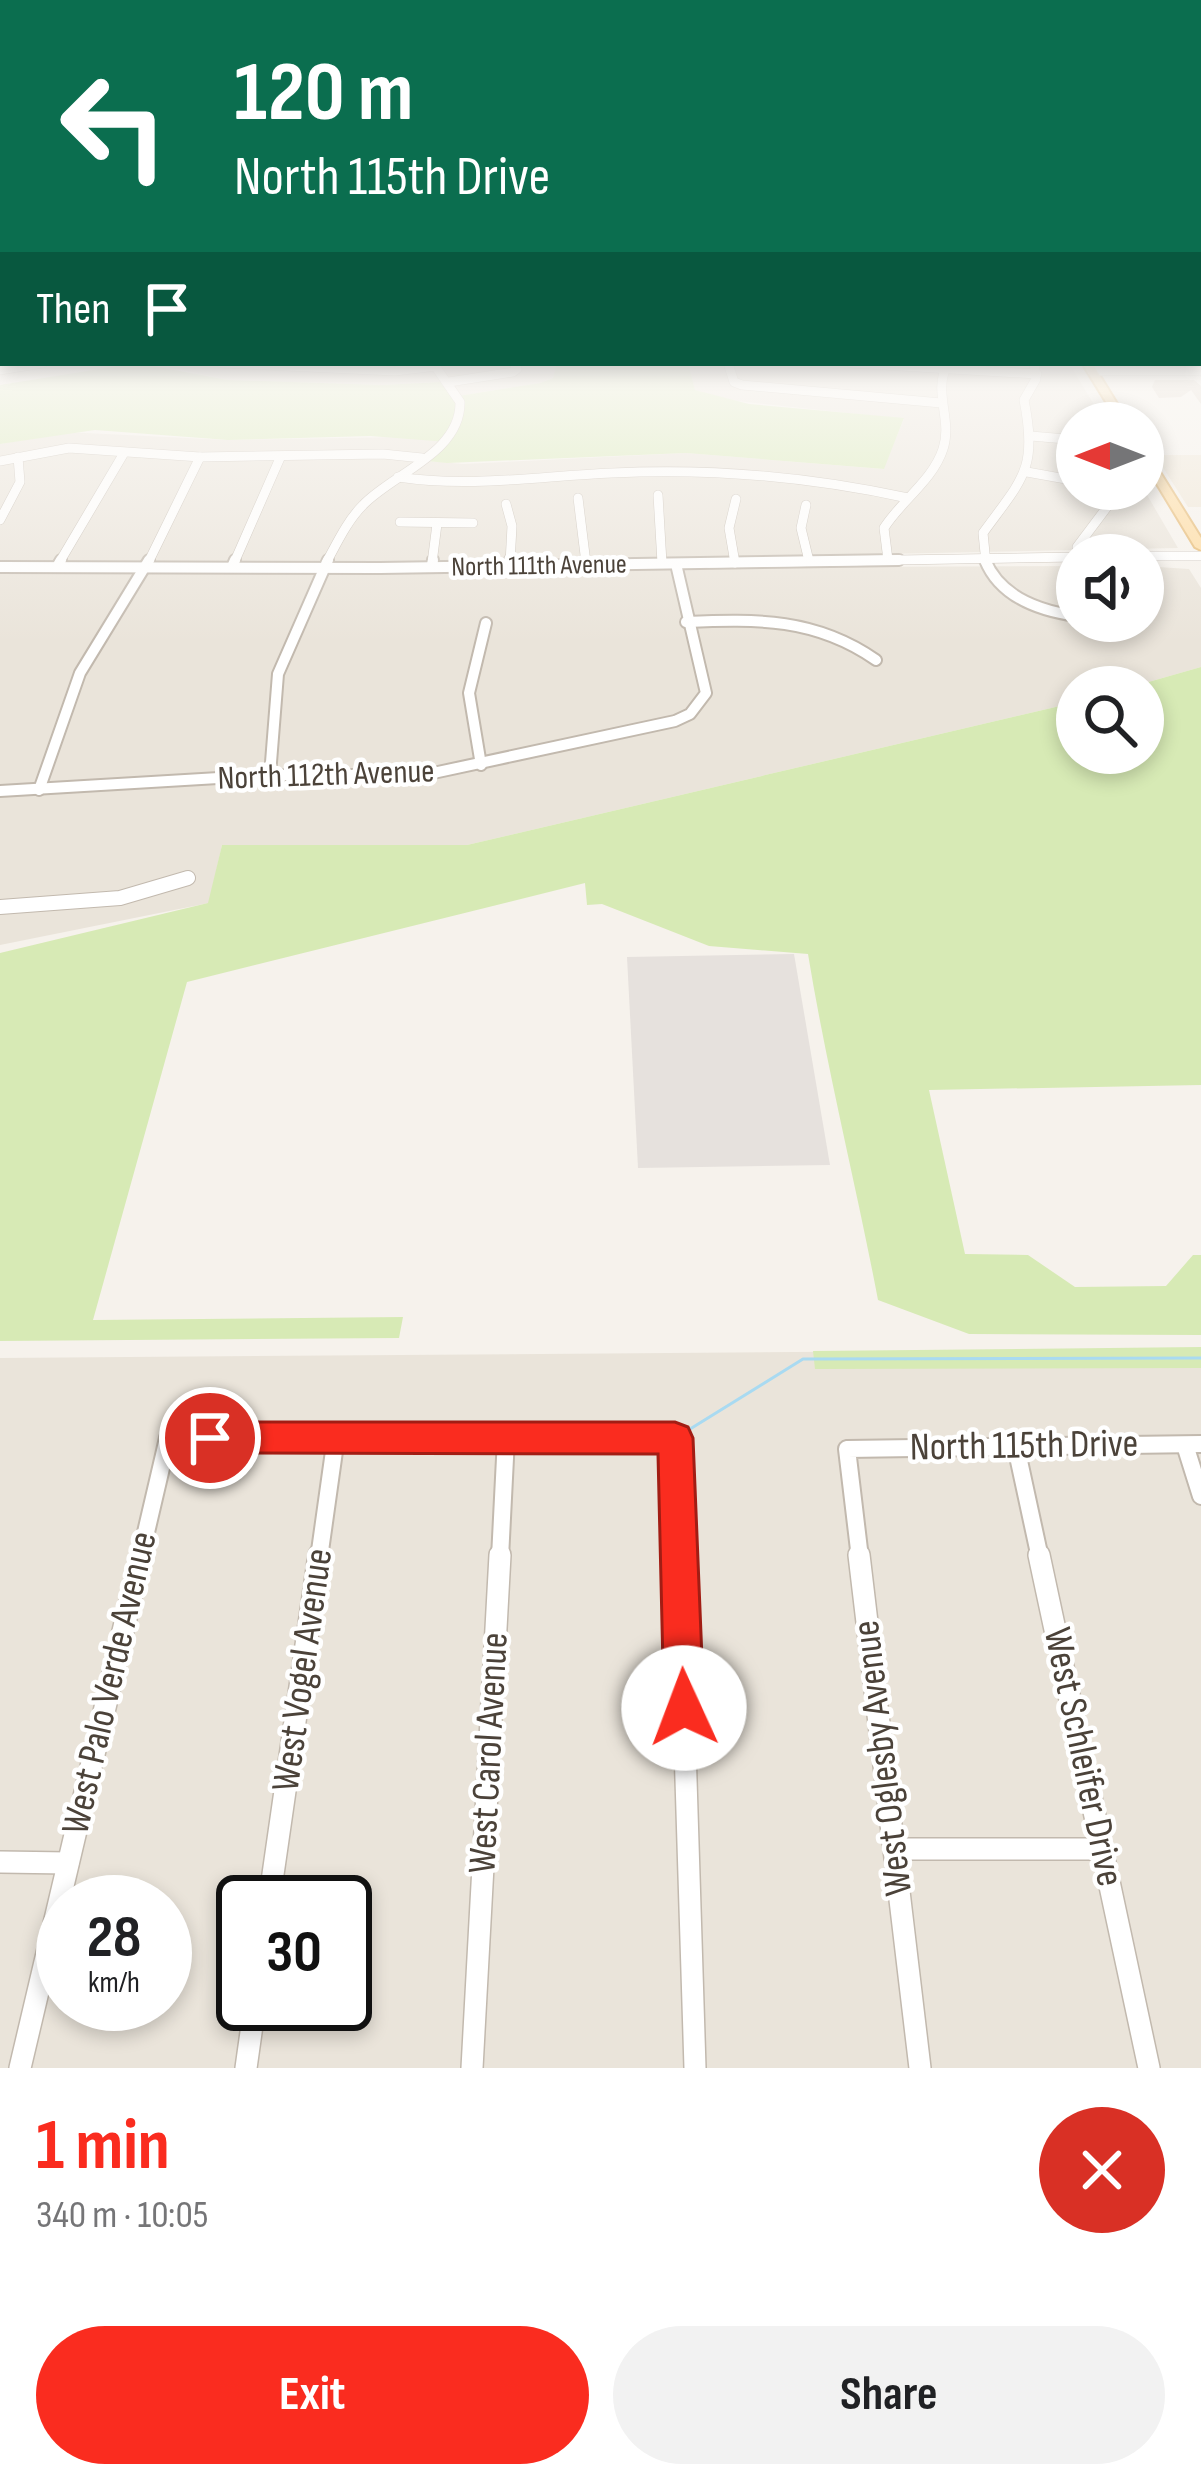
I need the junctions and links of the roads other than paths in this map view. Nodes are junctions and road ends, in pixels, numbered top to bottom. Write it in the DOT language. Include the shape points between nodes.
graph roads {
  1 [pos="55,451"];
  2 [pos="103,451"];
  3 [pos="429,451"];
  4 [pos="942,451"];
  5 [pos="1029,451"];
  6 [pos="124,452"];
  7 [pos="18,457"];
  8 [pos="200,457"];
  9 [pos="280,458"];
  10 [pos="422,458"];
  11 [pos="0,460"];
  12 [pos="1027,472"];
  13 [pos="398,477"];
  14 [pos="1056,477"];
  15 [pos="1164,488"];
  16 [pos="348,494"];
  17 [pos="658,494"];
  18 [pos="578,498"];
  19 [pos="908,498"];
  20 [pos="369,499"];
  21 [pos="736,500"];
  22 [pos="506,504"];
  23 [pos="806,505"];
  24 [pos="0,520"];
  25 [pos="400,522"];
  26 [pos="473,523"];
  27 [pos="437,524"];
  28 [pos="1201,551"];
  29 [pos="1164,554"];
  30 [pos="1056,557"];
  31 [pos="985,559"];
  32 [pos="888,560"];
  33 [pos="809,561"];
  34 [pos="735,562"];
  35 [pos="662,564"];
  36 [pos="676,564"];
  37 [pos="586,565"];
  38 [pos="510,566"];
  39 [pos="0,567"];
  40 [pos="57,567"];
  41 [pos="146,567"];
  42 [pos="232,567"];
  43 [pos="432,567"];
  44 [pos="326,568"];
  45 [pos="1056,612"];
  46 [pos="686,622"];
  47 [pos="486,623"];
  48 [pos="876,660"];
  49 [pos="482,765"];
  50 [pos="270,775"];
  51 [pos="39,790"];
  52 [pos="0,791"];
  53 [pos="188,878"];
  54 [pos="0,907"];
  55 [pos="336,1437"];
  56 [pos="506,1438"];
  57 [pos="1193,1444"];
  58 [pos="1016,1447"];
  59 [pos="847,1448"];
  60 [pos="1201,1496"];
  61 [pos="894,1849"];
  62 [pos="1102,1849"];
  63 [pos="0,1862"];
  64 [pos="68,1862"];
  65 [pos="273,1875"];
  66 [pos="251,2031"];
  67 [pos="20,2068"];
  68 [pos="245,2068"];
  69 [pos="472,2068"];
  70 [pos="695,2068"];
  71 [pos="920,2068"];
  72 [pos="1149,2068"];
  1 -- 7 [label="street"];
  2 -- 6 [label="street"];
  3 -- 10 [label="street"];
  4 -- 19 [label="street"];
  5 -- 12 [label="street"];
  6 -- 8 [label="street"];
  6 -- 40 [label="street"];
  7 -- 11 [label="street"];
  7 -- 24 [label="street" via="22,483"];
  8 -- 9 [label="street"];
  8 -- 41 [label="street"];
  9 -- 10 [label="street"];
  9 -- 42 [label="street"];
  10 -- 13 [label="street"];
  12 -- 14 [label="street"];
  12 -- 31 [label="street" via="983,533"];
  13 -- 19 [label="street" via="458,484 683,473"];
  13 -- 20 [label="street"];
  15 -- 28 [label="main road"];
  16 -- 20 [label="street"];
  17 -- 35 [label="street"];
  18 -- 37 [label="street"];
  19 -- 32 [label="street" via="884,528"];
  20 -- 44 [label="street"];
  21 -- 34 [label="street" via="729,528"];
  22 -- 38 [label="street"];
  23 -- 33 [label="street" via="801,528"];
  25 -- 27 [label="street"];
  26 -- 27 [label="street"];
  27 -- 43 [label="street"];
  28 -- 29 [label="street"];
  30 -- 31 [label="street, North 111th Avenue"];
  31 -- 32 [label="street, North 111th Avenue"];
  31 -- 45 [label="street" via="1009,592"];
  32 -- 33 [label="street, North 111th Avenue"];
  33 -- 34 [label="street, North 111th Avenue"];
  34 -- 36 [label="street, North 111th Avenue"];
  35 -- 36 [label="street, North 111th Avenue"];
  35 -- 37 [label="street, North 111th Avenue"];
  36 -- 46 [label="street"];
  37 -- 38 [label="street, North 111th Avenue"];
  38 -- 43 [label="street, North 111th Avenue"];
  39 -- 40 [label="street, North 111th Avenue"];
  40 -- 41 [label="street, North 111th Avenue"];
  41 -- 42 [label="street, North 111th Avenue"];
  41 -- 51 [label="street" via="80,673"];
  42 -- 44 [label="street, North 111th Avenue"];
  43 -- 44 [label="street, North 111th Avenue"];
  44 -- 50 [label="street" via="278,676"];
  46 -- 48 [label="street" via="794,620 829,629"];
  46 -- 49 [label="street, North 112th Avenue" via="706,693 690,714"];
  47 -- 49 [label="street" via="469,693"];
  49 -- 50 [label="street, North 112th Avenue" via="424,775"];
  50 -- 51 [label="street, North 112th Avenue"];
  51 -- 52 [label="street, North 112th Avenue"];
  53 -- 54 [label="street" via="163,890"];
  55 -- 56 [label="street"];
  55 -- 64 [label="street, West Palo Verde Avenue" via="167,1438"];
  55 -- 65 [label="street, West Vogel Avenue"];
  56 -- 69 [label="street, West Carol Avenue"];
  56 -- 70 [label="street" via="675,1438"];
  57 -- 58 [label="street, North 115th Drive"];
  57 -- 60 [label="street"];
  58 -- 59 [label="street, North 115th Drive"];
  58 -- 62 [label="street, West Schleifer Drive"];
  59 -- 61 [label="street, West Oglesby Avenue"];
  61 -- 62 [label="street"];
  61 -- 71 [label="street, West Oglesby Avenue"];
  62 -- 72 [label="street, West Schleifer Drive"];
  63 -- 64 [label="street"];
  64 -- 67 [label="street, West Palo Verde Avenue"];
  66 -- 68 [label="street"];
}
